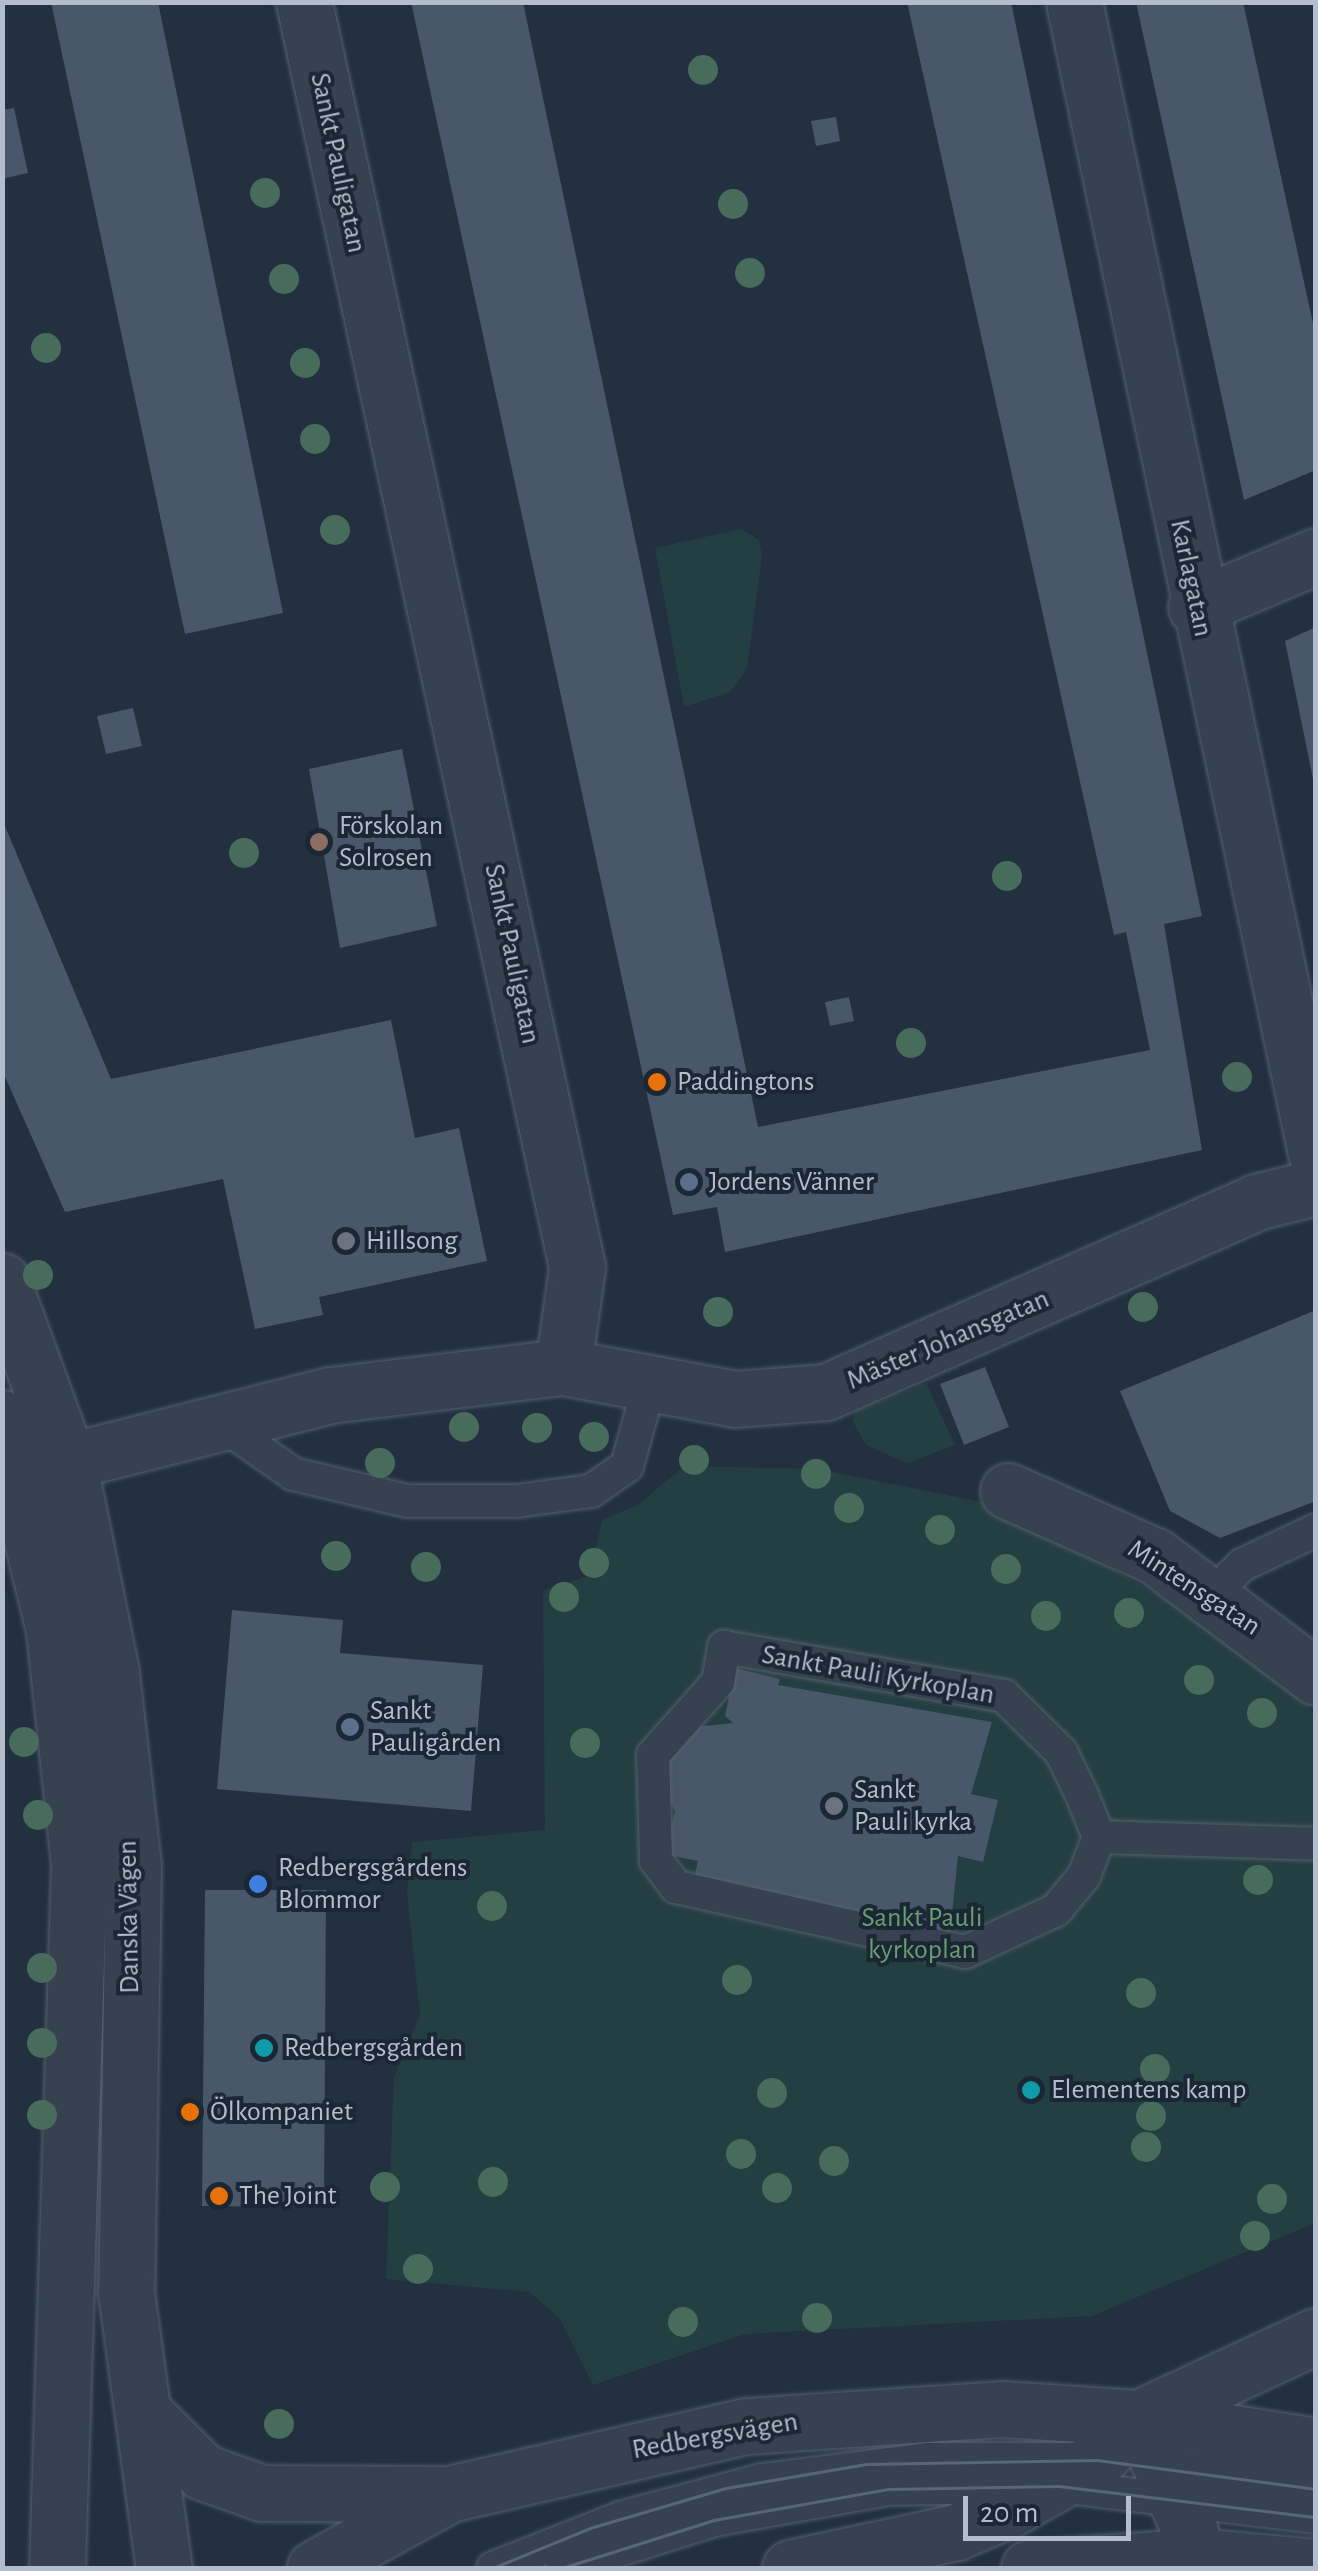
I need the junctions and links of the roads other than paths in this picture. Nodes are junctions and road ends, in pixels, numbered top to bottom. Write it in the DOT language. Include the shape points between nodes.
graph roads {
  1 [pos="304,2"];
  2 [pos="1074,2"];
  3 [pos="1316,556"];
  4 [pos="1196,607"];
  5 [pos="1316,1153"];
  6 [pos="1316,1187"];
  7 [pos="2,1280"];
  8 [pos="564,1367"];
  9 [pos="650,1383"];
  10 [pos="2,1418"];
  11 [pos="220,1423"];
  12 [pos="45,1468"];
  13 [pos="1008,1491"];
  14 [pos="1316,1530"];
  15 [pos="1213,1594"];
  16 [pos="1316,1677"];
  17 [pos="1098,1837"];
  18 [pos="1316,1844"];
  19 [pos="1316,2336"];
  20 [pos="146,2415"];
  21 [pos="1140,2418"];
  22 [pos="1316,2446"];
  23 [pos="1078,2473"];
  24 [pos="64,2479"];
  25 [pos="1172,2480"];
  26 [pos="1316,2489"];
  27 [pos="449,2494"];
  28 [pos="1316,2516"];
  29 [pos="1193,2562"];
  30 [pos="1316,2566"];
  31 [pos="57,2568"];
  32 [pos="84,2568"];
  33 [pos="164,2568"];
  34 [pos="315,2568"];
  35 [pos="493,2568"];
  36 [pos="562,2568"];
  37 [pos="790,2568"];
  38 [pos="1030,2568"];
  1 -- 8 [label="street, Sankt Pauligatan" via="577,1267"];
  2 -- 4 [label="street, Karlagatan"];
  3 -- 4 [label="street"];
  4 -- 5 [label="street, Karlagatan"];
  6 -- 9 [label="street, Mäster Johansgatan" via="1256,1202 826,1392 735,1399"];
  7 -- 12 [label="street, Danska Vägen"];
  8 -- 9 [label="street, Mäster Johansgatan"];
  8 -- 11 [label="street" via="330,1395"];
  9 -- 11 [label="lane" via="627,1466 590,1491 517,1501 407,1501 292,1474"];
  10 -- 12 [label="street, Danska Vägen"];
  11 -- 12 [label="street"];
  12 -- 20 [label="street, Danska Vägen" via="102,1620 132,1867 123,2227"];
  12 -- 24 [label="street, Danska Vägen" via="79,1865"];
  13 -- 15 [label="street, Mintensgatan" via="1156,1556"];
  14 -- 15 [label="lane" via="1242,1565"];
  15 -- 16 [label="street, Mintensgatan"];
  17 -- 17 [label="lane, Sankt Pauli Kyrkoplan" via="1084,1876 1056,1910 965,1952 676,1888 654,1844 653,1754 718,1682 724,1647 1004,1696 1061,1752"];
  17 -- 18 [label="lane"];
  19 -- 21 [label="street"];
  20 -- 27 [label="street" via="203,2472 262,2494"];
  20 -- 33 [label="street, Danska Vägen"];
  21 -- 22 [label="street, Redbergsvägen"];
  21 -- 23 [label="street"];
  21 -- 25 [label="street"];
  21 -- 27 [label="street, Redbergsvägen" via="1003,2408 795,2420"];
  23 -- 25 [label="lane"];
  23 -- 25 [label="lane"];
  23 -- 35 [label="lane" via="928,2459 762,2480 620,2518"];
  23 -- 36 [label="lane" via="819,2499 714,2520"];
  23 -- 37 [label="street" via="956,2532"];
  24 -- 31 [label="street, Danska Vägen"];
  24 -- 32 [label="street" via="80,2520"];
  25 -- 26 [label="lane"];
  25 -- 28 [label="lane"];
  25 -- 29 [label="street"];
  27 -- 34 [label="street, Redbergsvägen"];
  29 -- 30 [label="street"];
  29 -- 38 [label="street"];
}
